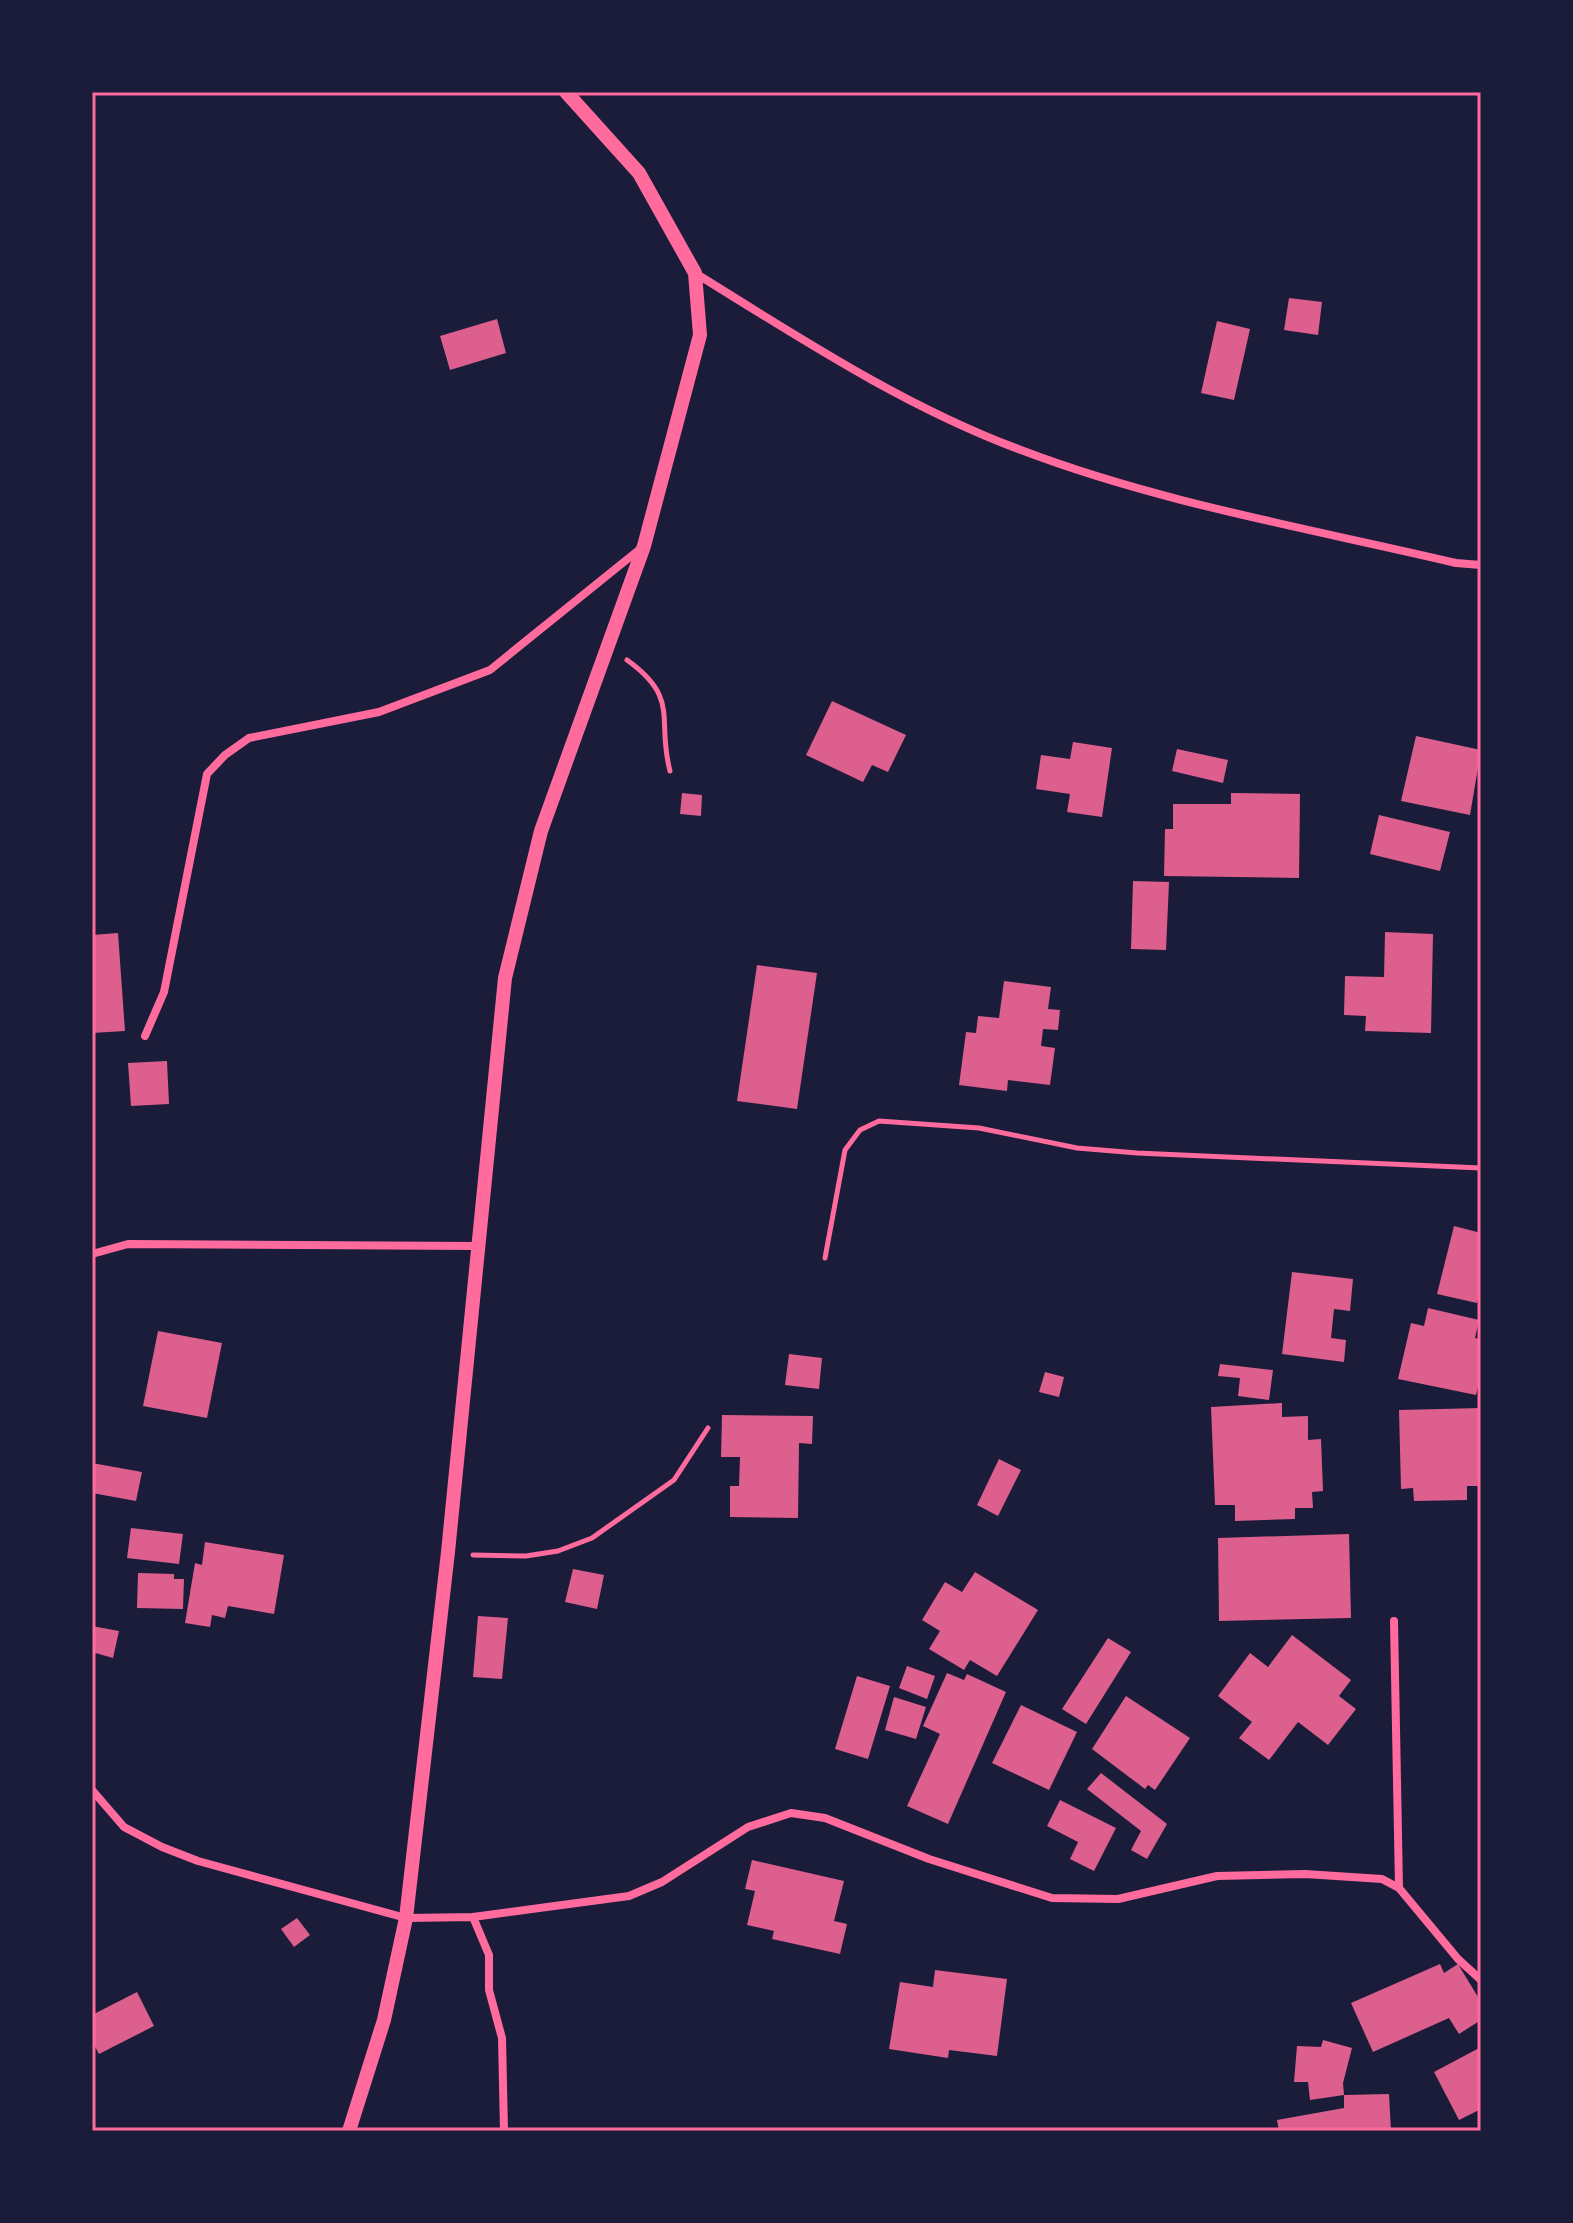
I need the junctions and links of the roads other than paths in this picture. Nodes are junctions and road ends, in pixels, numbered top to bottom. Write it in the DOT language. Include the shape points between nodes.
graph roads {
  1 [pos="566,92"];
  2 [pos="695,273"];
  3 [pos="644,546"];
  4 [pos="1481,565"];
  5 [pos="145,1036"];
  6 [pos="476,1246"];
  7 [pos="92,1254"];
  8 [pos="1394,1621"];
  9 [pos="92,1790"];
  10 [pos="1399,1888"];
  11 [pos="473,1917"];
  12 [pos="406,1918"];
  13 [pos="1481,1980"];
  14 [pos="349,2131"];
  15 [pos="504,2131"];
  1 -- 2 [label="street" via="639,173"];
  2 -- 3 [label="street" via="700,335"];
  2 -- 4 [label="street" via="896,392 1021,451 1243,513"];
  3 -- 5 [label="street" via="490,670 379,712 249,738 225,755 207,774 164,992"];
  3 -- 6 [label="street" via="541,831 505,978"];
  6 -- 7 [label="street" via="128,1244"];
  6 -- 12 [label="street"];
  8 -- 10 [label="street"];
  9 -- 12 [label="street" via="124,1827 174,1852"];
  10 -- 11 [label="street" via="1382,1879 1217,1876 1118,1899 1052,1898 929,1859 825,1818 791,1813 748,1827 662,1882 629,1896"];
  10 -- 13 [label="street"];
  11 -- 12 [label="street"];
  11 -- 15 [label="street" via="489,1955 489,1990 502,2038"];
  12 -- 14 [label="street" via="384,2020"];
}
